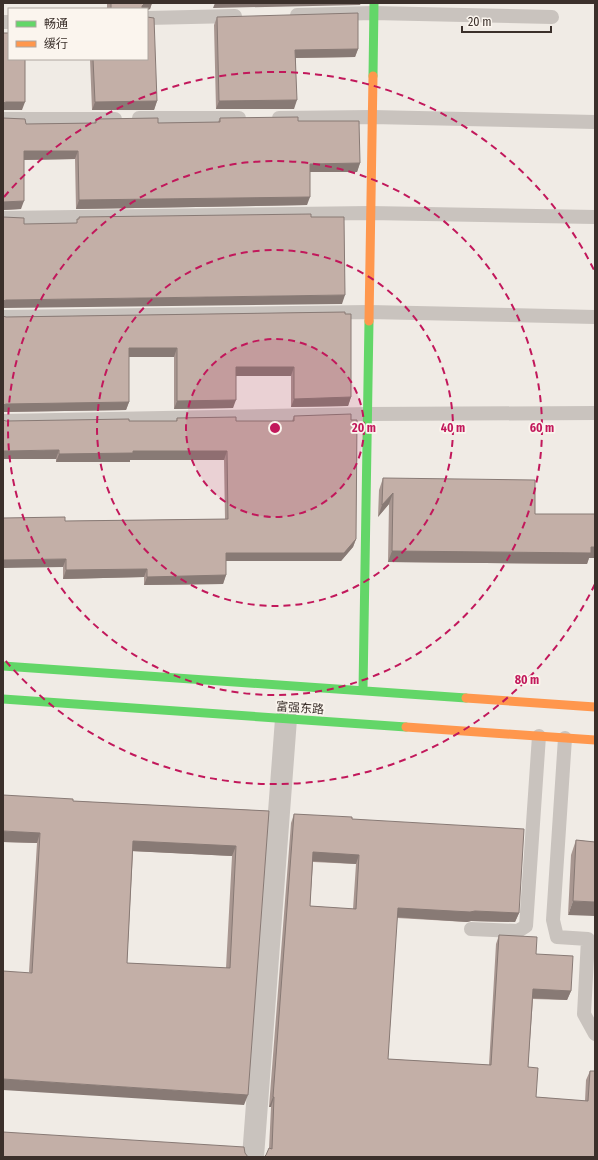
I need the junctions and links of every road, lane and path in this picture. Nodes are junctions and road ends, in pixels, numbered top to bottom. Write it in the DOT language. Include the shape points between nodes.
graph roads {
  1 [pos="374,8"];
  2 [pos="288,15"];
  3 [pos="248,16"];
  4 [pos="552,17"];
  5 [pos="148,18"];
  6 [pos="372,117"];
  7 [pos="3,119"];
  8 [pos="595,122"];
  9 [pos="370,213"];
  10 [pos="595,217"];
  11 [pos="3,218"];
  12 [pos="369,312"];
  13 [pos="3,317"];
  14 [pos="595,317"];
  15 [pos="595,413"];
  16 [pos="367,414"];
  17 [pos="3,421"];
  18 [pos="3,666"];
  19 [pos="363,690"];
  20 [pos="3,699"];
  21 [pos="595,706"];
  22 [pos="286,719"];
  23 [pos="539,736"];
  24 [pos="565,738"];
  25 [pos="595,740"];
  26 [pos="471,929"];
  27 [pos="595,1034"];
  28 [pos="253,1157"];
  1 -- 2 [label="lane"];
  1 -- 4 [label="lane"];
  1 -- 6 [label="main road"];
  3 -- 5 [label="lane"];
  6 -- 7 [label="lane"];
  6 -- 8 [label="lane"];
  6 -- 9 [label="main road"];
  9 -- 10 [label="lane"];
  9 -- 11 [label="lane"];
  9 -- 12 [label="main road"];
  12 -- 13 [label="lane"];
  12 -- 14 [label="lane"];
  12 -- 16 [label="main road"];
  15 -- 16 [label="lane"];
  16 -- 17 [label="lane"];
  16 -- 19 [label="main road"];
  18 -- 19 [label="main road, 富强东路"];
  19 -- 21 [label="main road, 富强东路"];
  20 -- 22 [label="main road, 富强东路"];
  22 -- 23 [label="main road, 富强东路"];
  22 -- 28 [label="street"];
  23 -- 24 [label="main road, 富强东路"];
  23 -- 26 [label="lane" via="526,926 518,931"];
  24 -- 25 [label="main road, 富强东路"];
  24 -- 27 [label="lane" via="554,920 557,937 588,939 584,1014"];
}
